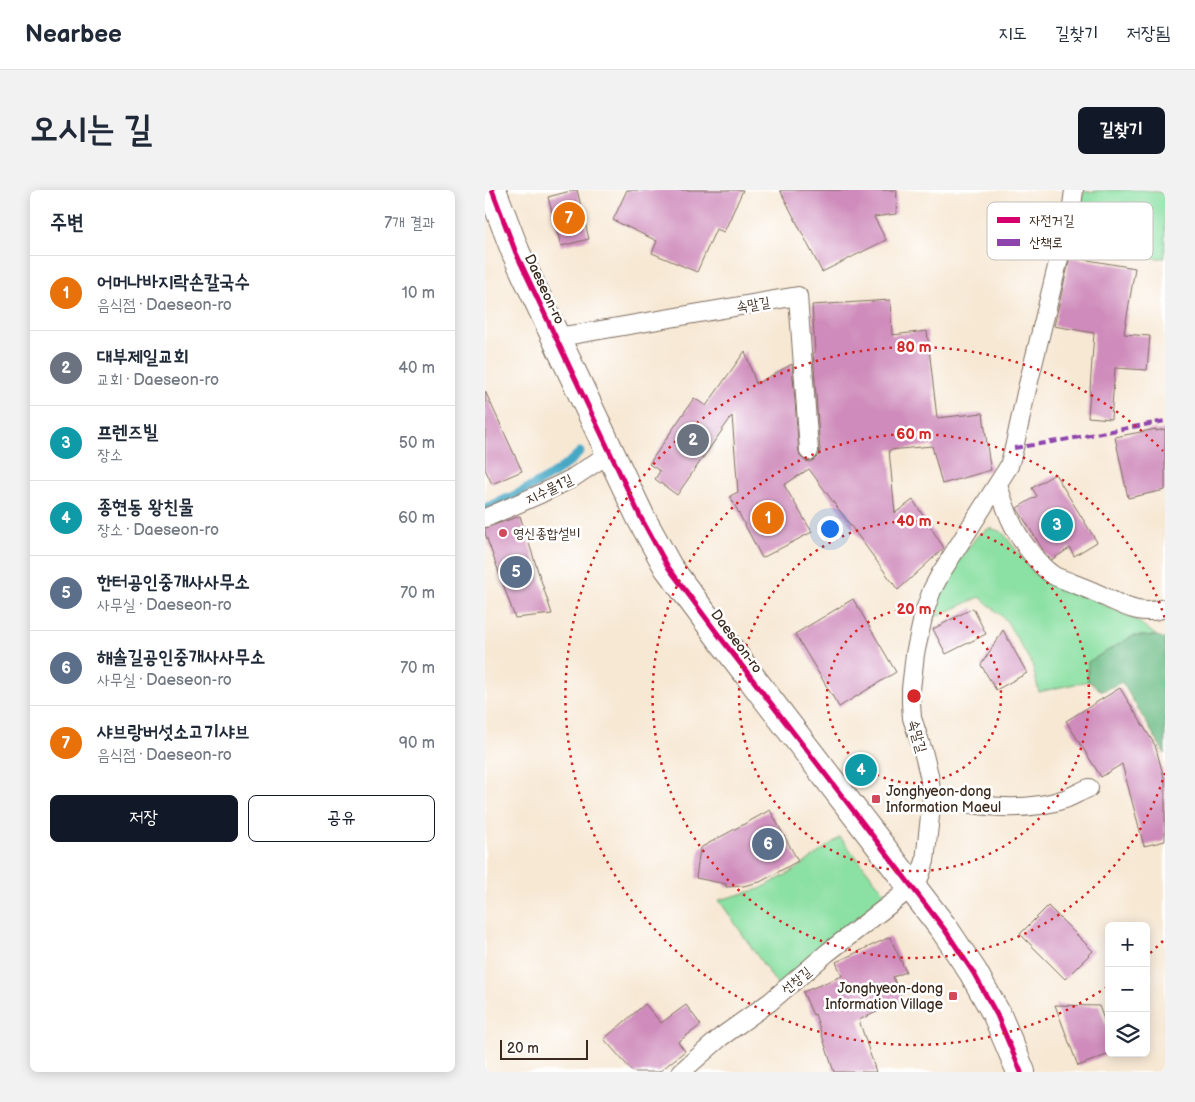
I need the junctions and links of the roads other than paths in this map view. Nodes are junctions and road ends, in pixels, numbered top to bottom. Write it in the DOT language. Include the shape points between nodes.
graph roads {
  1 [pos="492,190"];
  2 [pos="1058,260"];
  3 [pos="556,336"];
  4 [pos="809,451"];
  5 [pos="610,453"];
  6 [pos="998,484"];
  7 [pos="485,518"];
  8 [pos="1165,608"];
  9 [pos="1089,788"];
  10 [pos="932,798"];
  11 [pos="911,888"];
  12 [pos="681,1072"];
  13 [pos="1021,1072"];
  1 -- 3 [label="street, Daeseon-ro" via="516,252"];
  2 -- 6 [label="lane, 속말길" via="1014,448 1009,466"];
  3 -- 4 [label="lane, 속말길" via="798,296"];
  3 -- 5 [label="street, Daeseon-ro"];
  5 -- 7 [label="lane, 지수물1길" via="571,479"];
  5 -- 11 [label="street, Daeseon-ro" via="668,567"];
  6 -- 8 [label="lane" via="1015,530 1028,550 1053,575 1126,608 1144,611"];
  6 -- 10 [label="lane, 속말길" via="932,590 915,654 911,703"];
  9 -- 10 [label="lane" via="1066,799 1039,806 1009,808"];
  10 -- 11 [label="lane, 속말길" via="925,861"];
  11 -- 12 [label="lane, 선창길"];
  11 -- 13 [label="street, Daeseon-ro" via="973,972 997,1015"];
}
